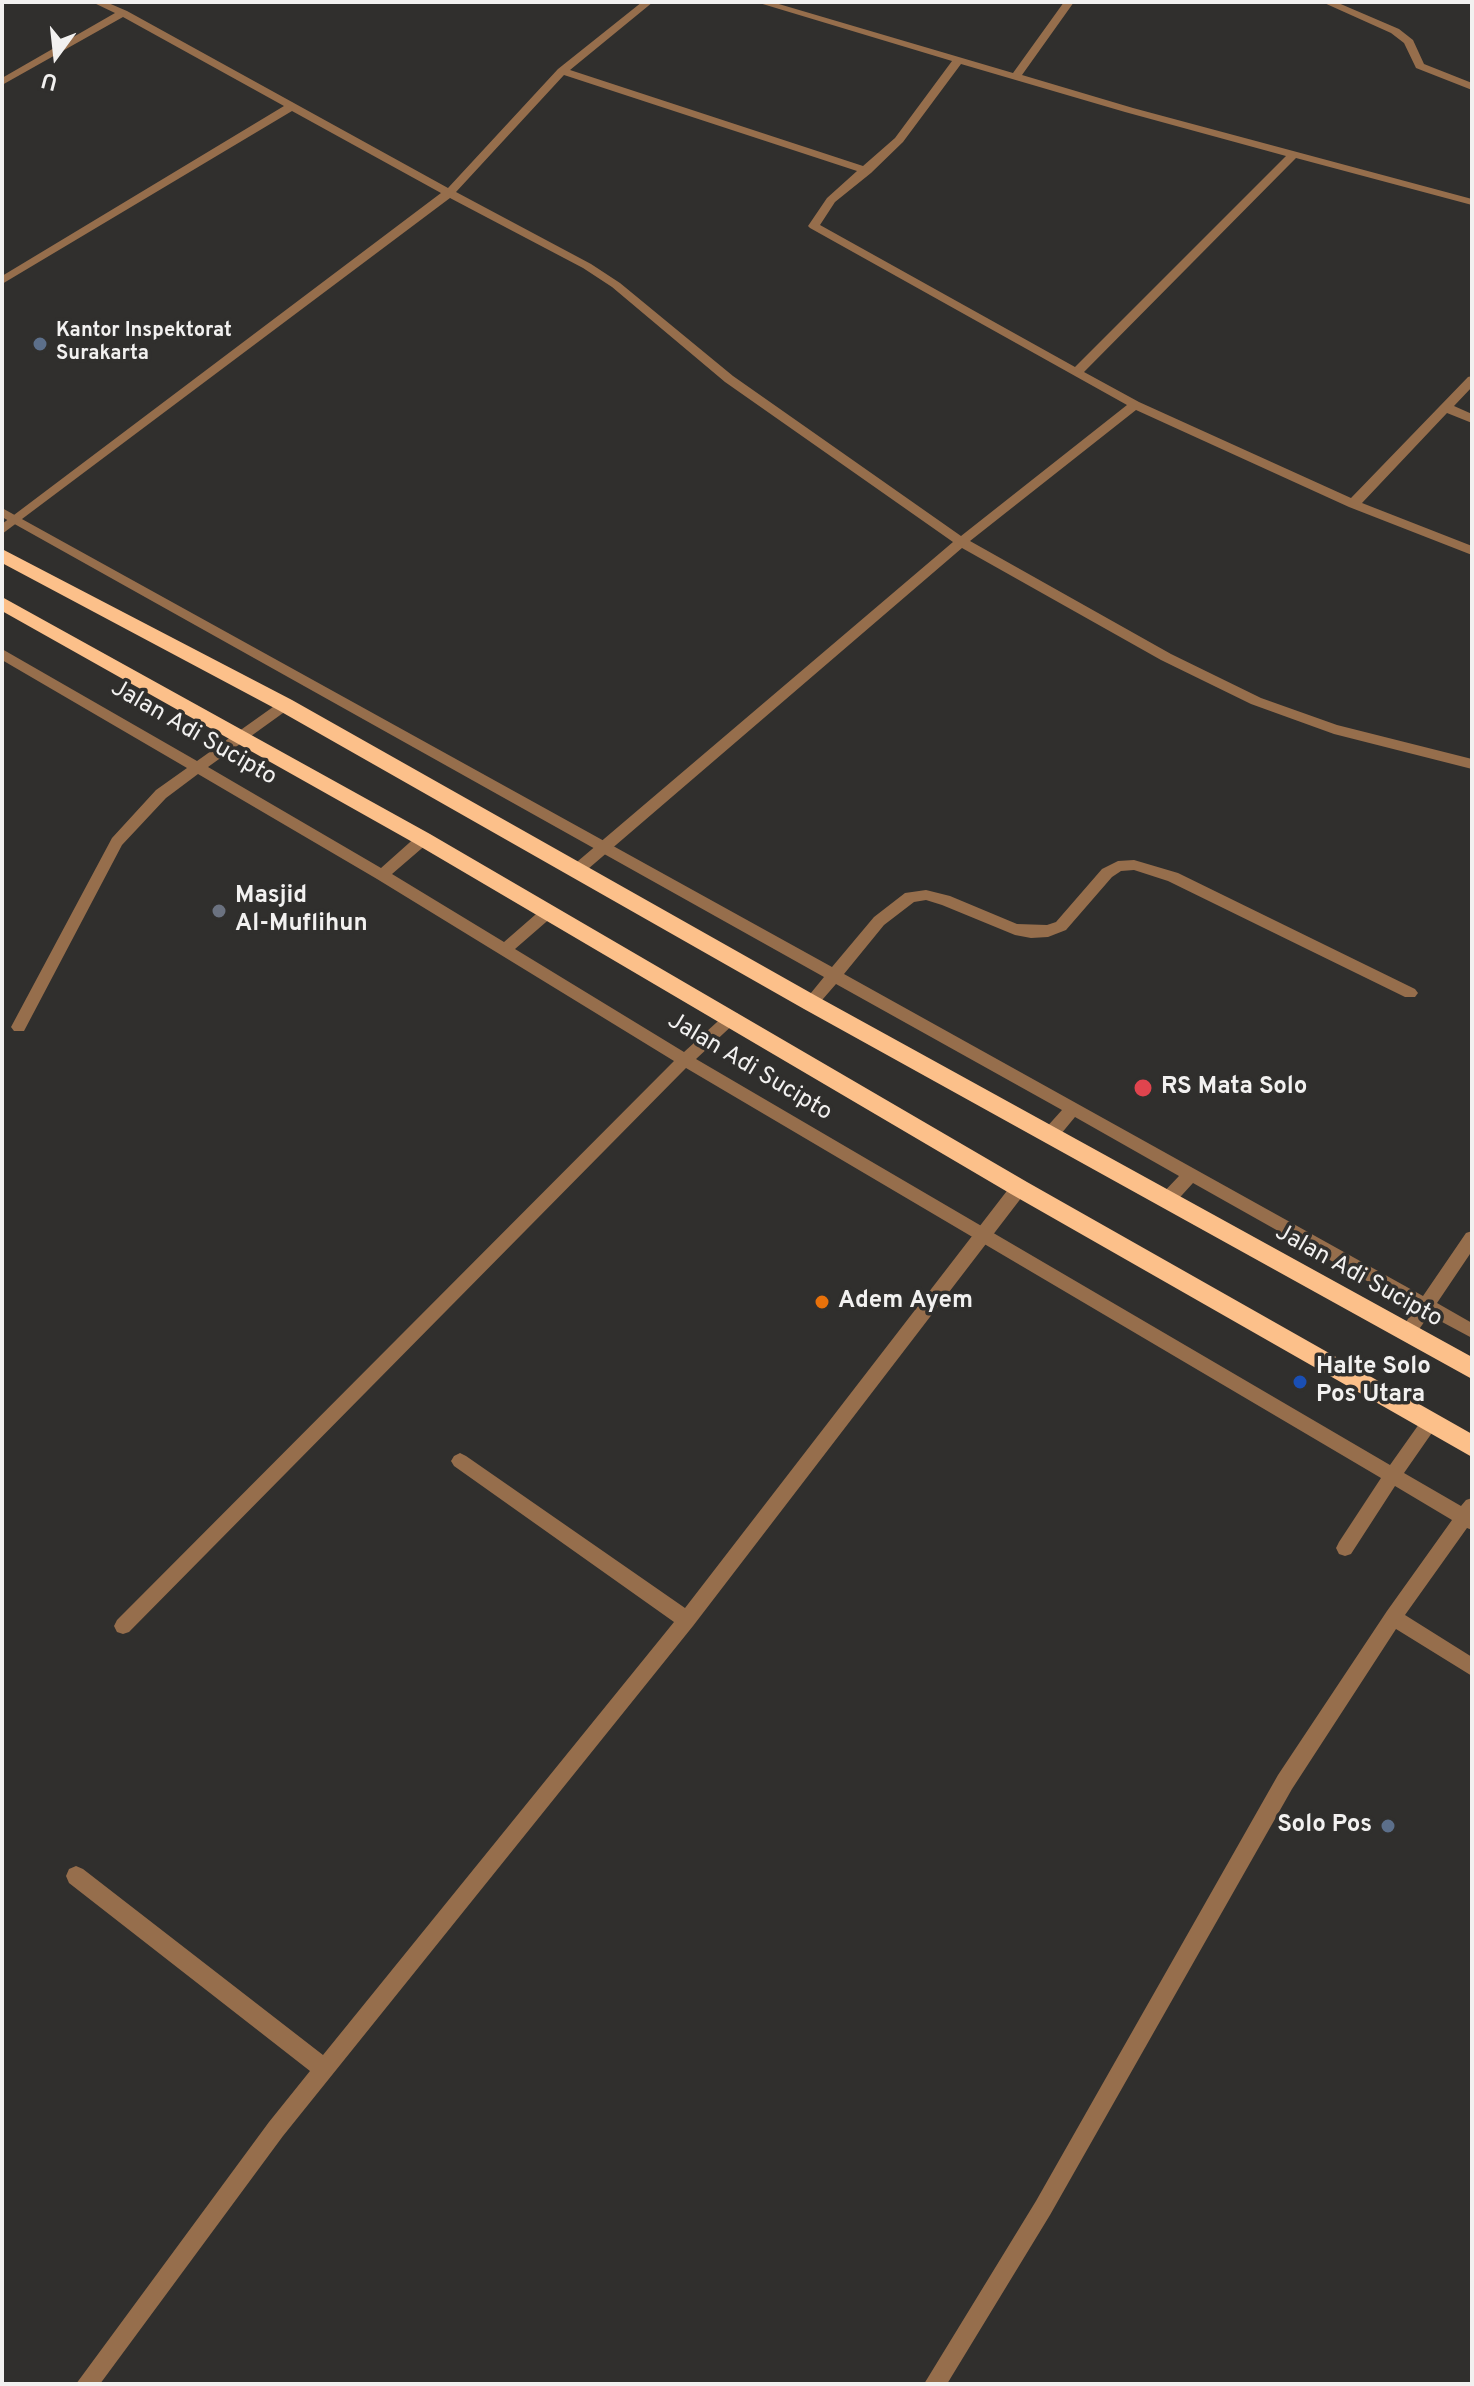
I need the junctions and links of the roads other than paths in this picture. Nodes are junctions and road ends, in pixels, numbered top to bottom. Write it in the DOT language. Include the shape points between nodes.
graph roads {
  1 [pos="97,2"];
  2 [pos="648,2"];
  3 [pos="761,2"];
  4 [pos="1069,2"];
  5 [pos="1327,2"];
  6 [pos="123,13"];
  7 [pos="959,59"];
  8 [pos="562,71"];
  9 [pos="1016,76"];
  10 [pos="2,82"];
  11 [pos="1472,87"];
  12 [pos="292,106"];
  13 [pos="1295,153"];
  14 [pos="867,171"];
  15 [pos="449,193"];
  16 [pos="1472,202"];
  17 [pos="2,281"];
  18 [pos="1077,372"];
  19 [pos="1472,380"];
  20 [pos="1135,405"];
  21 [pos="1447,408"];
  22 [pos="1472,419"];
  23 [pos="1353,504"];
  24 [pos="9,516"];
  25 [pos="2,530"];
  26 [pos="961,542"];
  27 [pos="1472,551"];
  28 [pos="2,555"];
  29 [pos="2,603"];
  30 [pos="2,654"];
  31 [pos="285,705"];
  32 [pos="243,736"];
  33 [pos="1472,764"];
  34 [pos="198,766"];
  35 [pos="423,839"];
  36 [pos="603,845"];
  37 [pos="576,871"];
  38 [pos="382,875"];
  39 [pos="548,912"];
  40 [pos="506,949"];
  41 [pos="834,974"];
  42 [pos="1410,993"];
  43 [pos="811,1003"];
  44 [pos="732,1017"];
  45 [pos="19,1027"];
  46 [pos="685,1060"];
  47 [pos="1073,1108"];
  48 [pos="1050,1135"];
  49 [pos="1191,1174"];
  50 [pos="1019,1188"];
  51 [pos="1166,1201"];
  52 [pos="981,1236"];
  53 [pos="1472,1238"];
  54 [pos="1426,1306"];
  55 [pos="1472,1331"];
  56 [pos="1407,1333"];
  57 [pos="1472,1369"];
  58 [pos="1430,1422"];
  59 [pos="1472,1446"];
  60 [pos="460,1461"];
  61 [pos="1391,1476"];
  62 [pos="1470,1515"];
  63 [pos="1345,1548"];
  64 [pos="1393,1617"];
  65 [pos="687,1620"];
  66 [pos="123,1626"];
  67 [pos="1472,1667"];
  68 [pos="76,1876"];
  69 [pos="324,2069"];
  70 [pos="87,2384"];
  71 [pos="935,2384"];
  1 -- 6 [label="street"];
  2 -- 8 [label="street"];
  3 -- 7 [label="street"];
  4 -- 9 [label="street"];
  5 -- 11 [label="street" via="1395,31 1409,42 1420,66"];
  6 -- 10 [label="street"];
  6 -- 12 [label="street"];
  7 -- 9 [label="street"];
  7 -- 14 [label="street" via="924,110"];
  8 -- 14 [label="street"];
  8 -- 15 [label="street"];
  9 -- 13 [label="street"];
  12 -- 15 [label="street"];
  12 -- 17 [label="street"];
  13 -- 16 [label="street"];
  13 -- 18 [label="street"];
  14 -- 18 [label="street" via="831,200 814,226"];
  15 -- 24 [label="street"];
  15 -- 26 [label="street" via="550,244 616,285 729,379"];
  18 -- 20 [label="street"];
  19 -- 21 [label="street"];
  20 -- 23 [label="street"];
  20 -- 26 [label="street"];
  21 -- 22 [label="street"];
  21 -- 23 [label="street"];
  23 -- 27 [label="street"];
  24 -- 25 [label="street"];
  24 -- 36 [label="street, Jalan Adi Sucipto"];
  26 -- 33 [label="street" via="1256,701 1334,729"];
  26 -- 36 [label="street"];
  28 -- 31 [label="highway, Jalan Adi Sucipto"];
  29 -- 32 [label="highway, Jalan Adi Sucipto"];
  30 -- 34 [label="street, Jalan Adi Sucipto"];
  31 -- 32 [label="street"];
  31 -- 37 [label="highway, Jalan Adi Sucipto"];
  32 -- 34 [label="street"];
  32 -- 35 [label="highway, Jalan Adi Sucipto"];
  34 -- 38 [label="street, Jalan Adi Sucipto"];
  34 -- 45 [label="street" via="161,794 117,842"];
  35 -- 38 [label="street"];
  35 -- 39 [label="highway, Jalan Adi Sucipto"];
  36 -- 37 [label="street"];
  36 -- 41 [label="street, Jalan Adi Sucipto"];
  37 -- 43 [label="highway, Jalan Adi Sucipto"];
  38 -- 40 [label="street, Jalan Adi Sucipto"];
  39 -- 40 [label="street"];
  39 -- 44 [label="highway, Jalan Adi Sucipto"];
  40 -- 46 [label="street, Jalan Adi Sucipto"];
  41 -- 42 [label="street" via="879,921 910,897 945,900 1015,929 1048,931 1061,926 1107,873 1134,865 1173,877"];
  41 -- 43 [label="street"];
  41 -- 47 [label="street, Jalan Adi Sucipto"];
  43 -- 48 [label="highway, Jalan Adi Sucipto"];
  44 -- 46 [label="street"];
  44 -- 50 [label="highway, Jalan Adi Sucipto"];
  46 -- 52 [label="street, Jalan Adi Sucipto"];
  46 -- 66 [label="street"];
  47 -- 48 [label="street"];
  47 -- 49 [label="street, Jalan Adi Sucipto"];
  48 -- 51 [label="highway, Jalan Adi Sucipto"];
  49 -- 51 [label="street"];
  49 -- 54 [label="street, Jalan Adi Sucipto"];
  50 -- 52 [label="street"];
  50 -- 58 [label="highway, Jalan Adi Sucipto"];
  51 -- 56 [label="highway, Jalan Adi Sucipto"];
  52 -- 61 [label="street, Jalan Adi Sucipto"];
  52 -- 65 [label="street"];
  53 -- 54 [label="street"];
  54 -- 55 [label="street, Jalan Adi Sucipto"];
  54 -- 56 [label="street"];
  56 -- 57 [label="highway, Jalan Adi Sucipto"];
  58 -- 59 [label="highway, Jalan Adi Sucipto"];
  58 -- 61 [label="street"];
  60 -- 65 [label="street"];
  61 -- 62 [label="street, Jalan Adi Sucipto"];
  61 -- 63 [label="street"];
  62 -- 64 [label="street"];
  64 -- 67 [label="street"];
  64 -- 71 [label="street" via="1285,1782 1043,2208"];
  65 -- 69 [label="street"];
  68 -- 69 [label="street"];
  69 -- 70 [label="street"];
}
